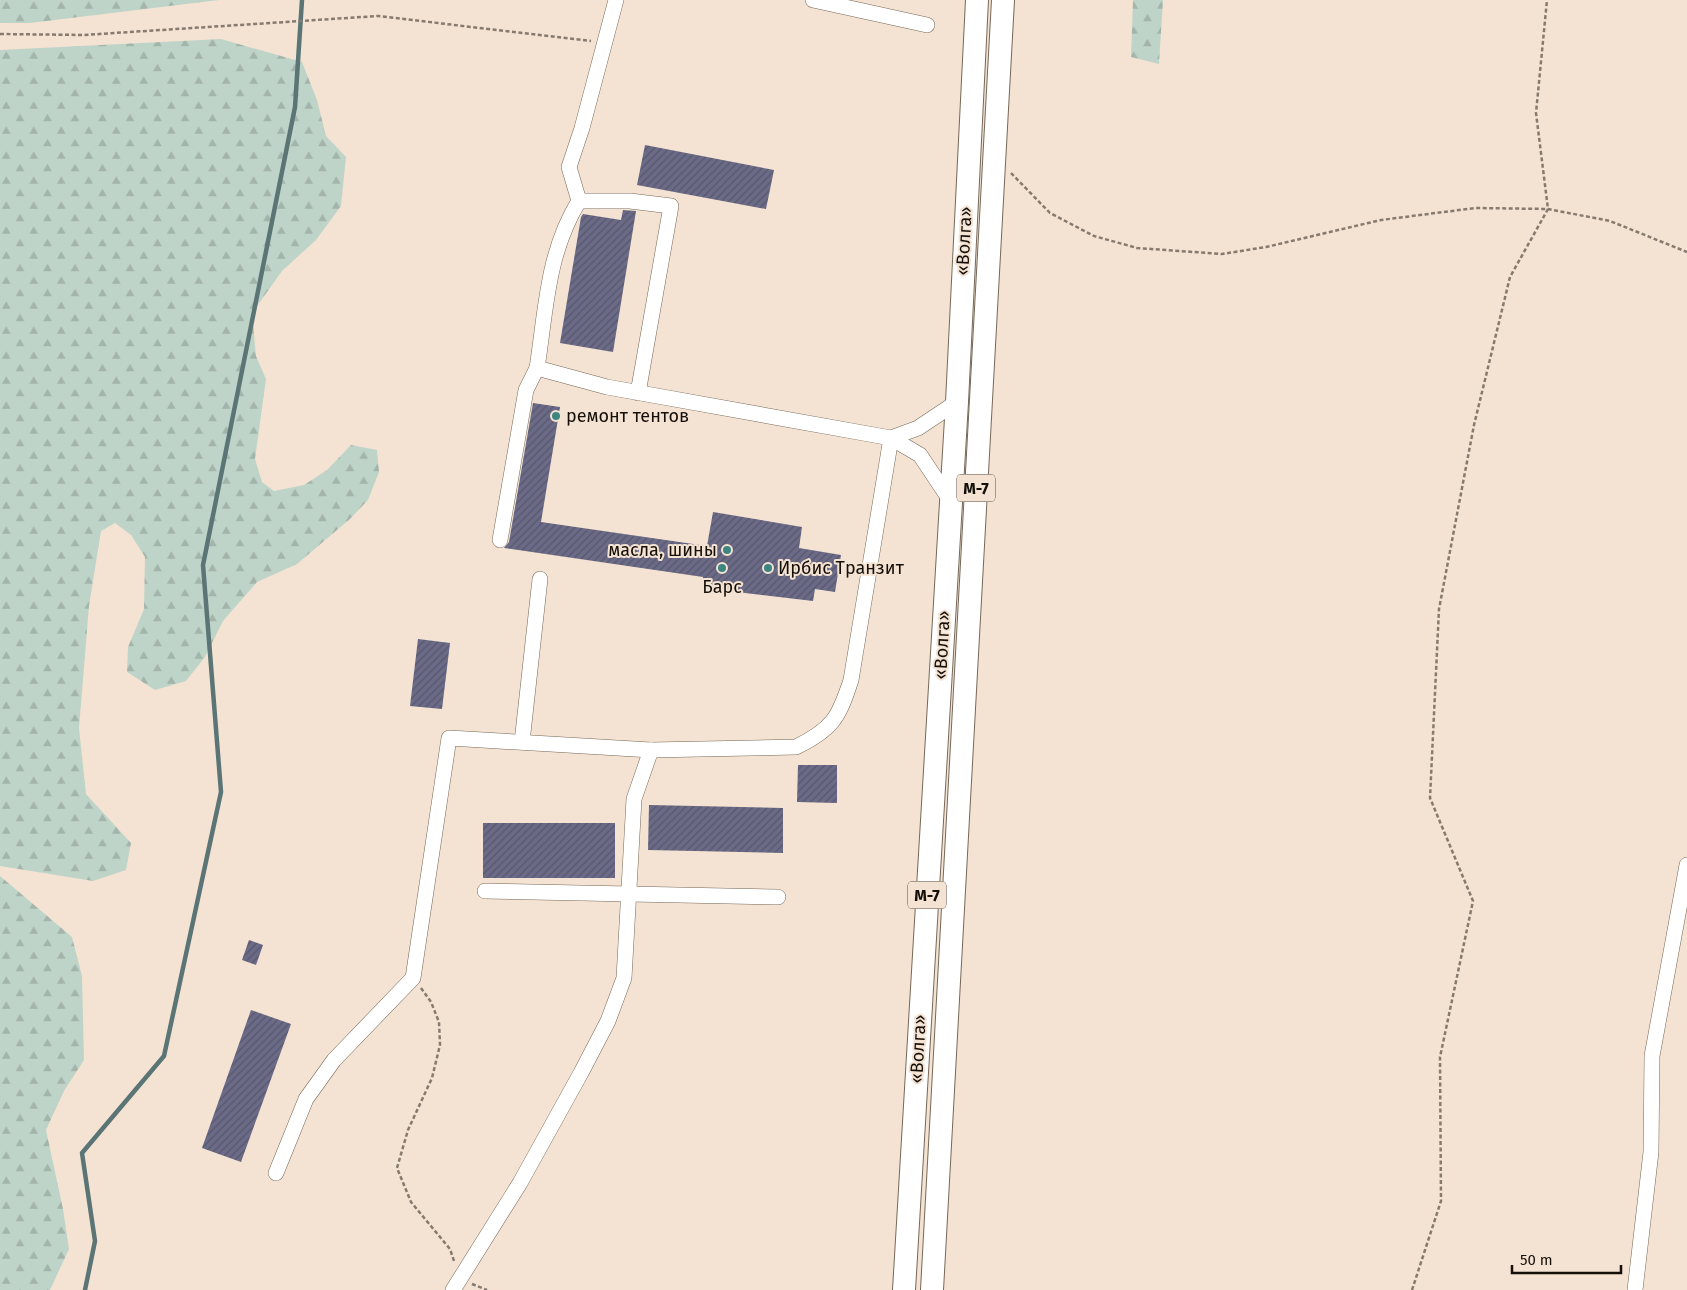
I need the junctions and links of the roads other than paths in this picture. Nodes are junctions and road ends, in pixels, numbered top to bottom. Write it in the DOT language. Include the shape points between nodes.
graph roads {
  1 [pos="616,0"];
  2 [pos="813,0"];
  3 [pos="977,0"];
  4 [pos="1003,0"];
  5 [pos="927,25"];
  6 [pos="579,201"];
  7 [pos="537,368"];
  8 [pos="638,393"];
  9 [pos="957,402"];
  10 [pos="891,438"];
  11 [pos="950,500"];
  12 [pos="500,540"];
  13 [pos="540,579"];
  14 [pos="522,742"];
  15 [pos="651,750"];
  16 [pos="1687,866"];
  17 [pos="485,891"];
  18 [pos="627,895"];
  19 [pos="778,897"];
  20 [pos="276,1173"];
  21 [pos="456,1284"];
  22 [pos="904,1290"];
  23 [pos="932,1290"];
  24 [pos="1635,1290"];
  1 -- 6 [label="lane" via="569,167"];
  2 -- 5 [label="lane"];
  3 -- 9 [label="highway, «Волга» / М-7"];
  4 -- 23 [label="highway, «Волга» / М-7"];
  6 -- 7 [label="lane" via="568,219 553,258"];
  6 -- 8 [label="lane" via="630,201 671,206"];
  7 -- 8 [label="lane"];
  7 -- 12 [label="lane" via="526,390"];
  8 -- 10 [label="lane"];
  9 -- 10 [label="lane" via="918,428"];
  9 -- 11 [label="highway, «Волга» / М-7"];
  10 -- 11 [label="lane" via="920,455"];
  10 -- 15 [label="lane" via="851,680 842,710 816,738 796,747"];
  11 -- 22 [label="highway, «Волга» / М-7"];
  13 -- 14 [label="lane"];
  14 -- 15 [label="lane"];
  14 -- 20 [label="lane" via="449,738 413,978 334,1060 306,1099"];
  15 -- 18 [label="lane" via="634,799"];
  16 -- 24 [label="lane" via="1652,1056 1651,1152"];
  17 -- 18 [label="lane"];
  18 -- 19 [label="lane"];
  18 -- 21 [label="lane" via="624,978 608,1021 520,1183"];
}
